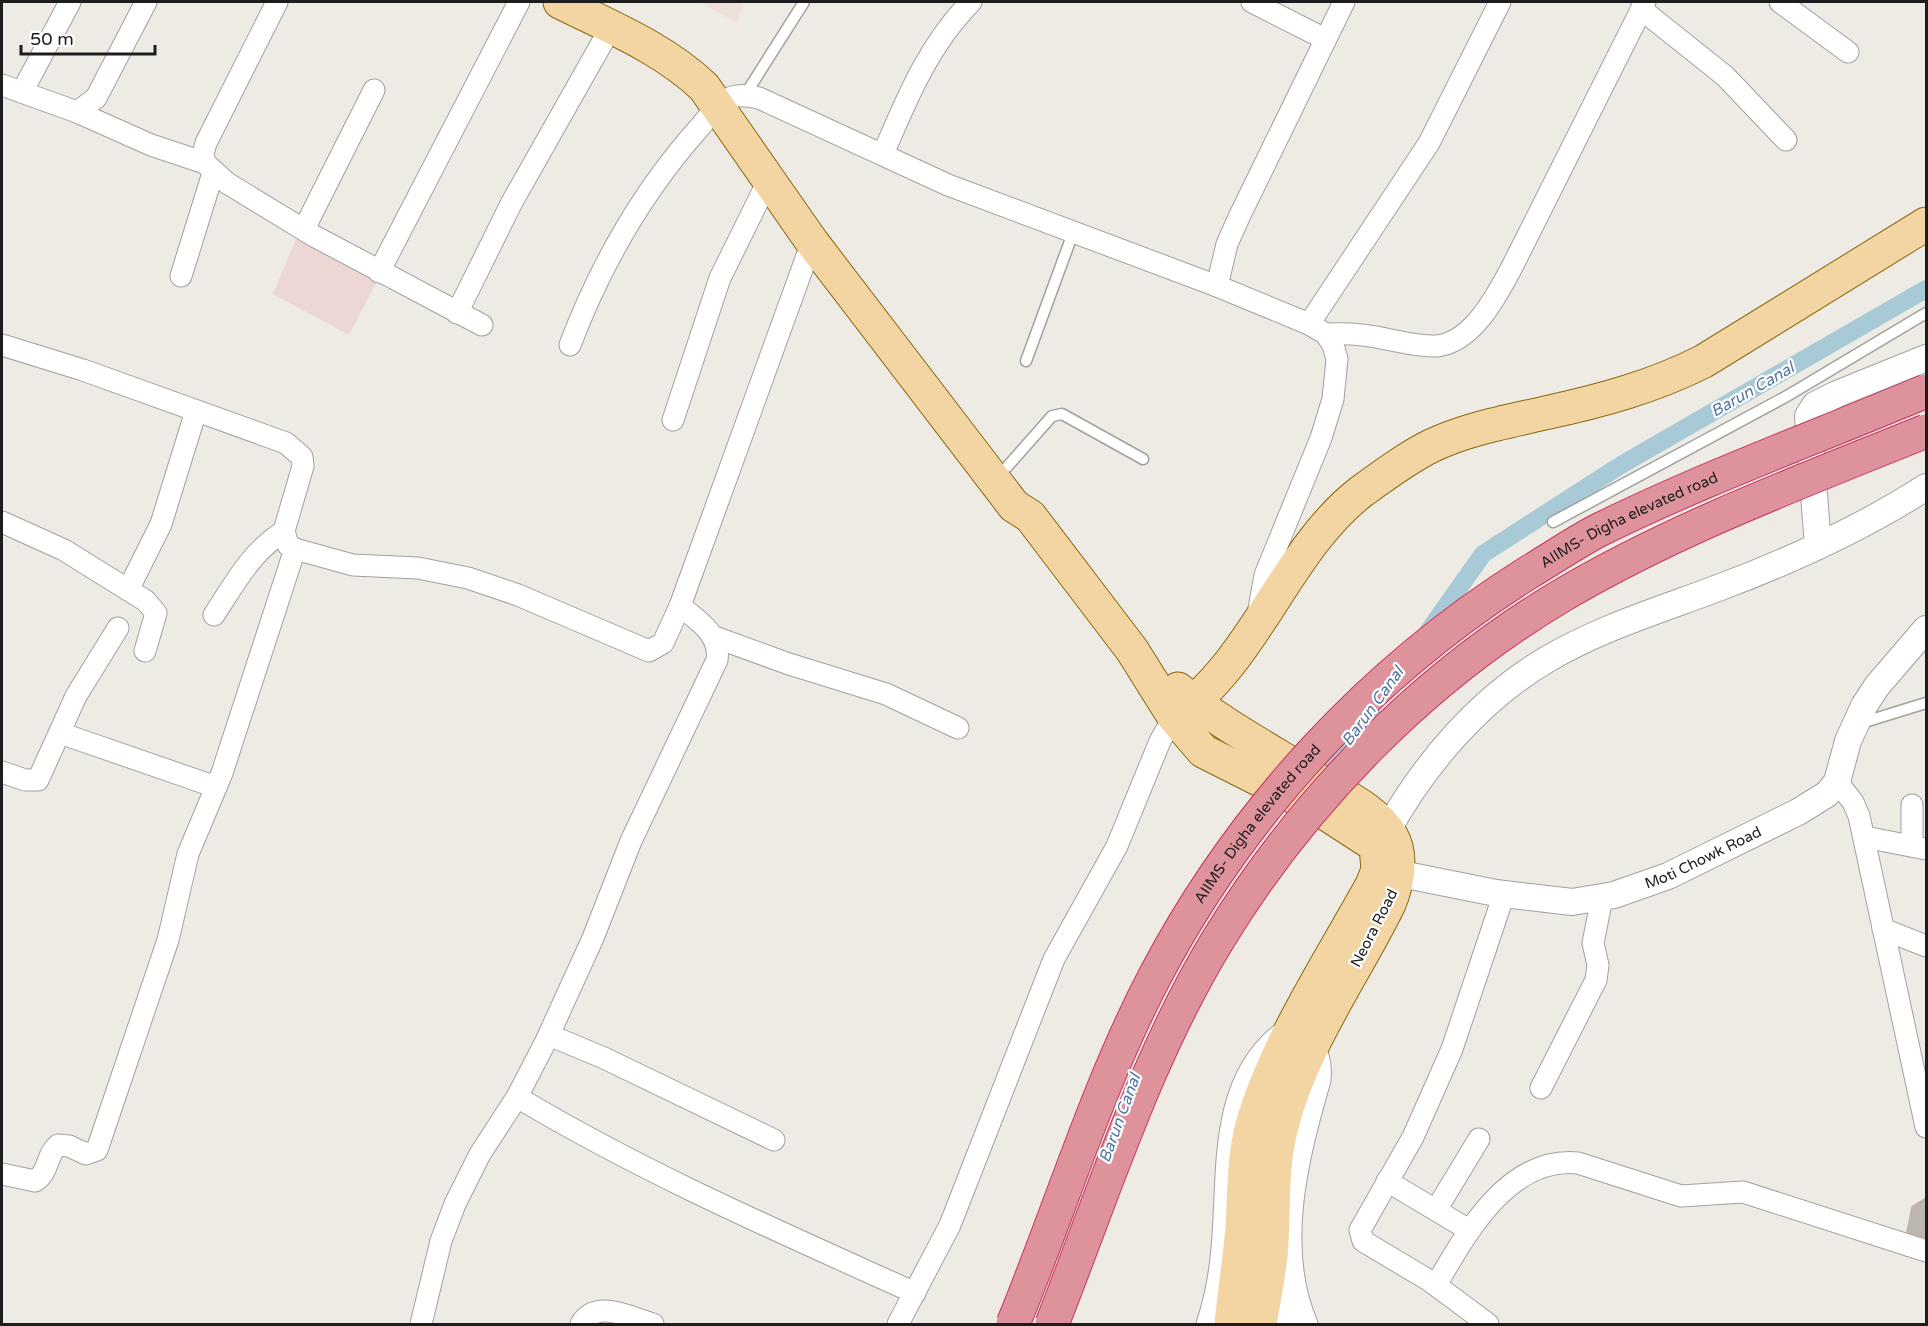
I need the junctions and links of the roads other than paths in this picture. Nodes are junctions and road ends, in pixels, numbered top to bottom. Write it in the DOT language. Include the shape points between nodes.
graph roads {
  1 [pos="70,2"];
  2 [pos="146,2"];
  3 [pos="277,2"];
  4 [pos="519,2"];
  5 [pos="560,2"];
  6 [pos="591,2"];
  7 [pos="804,2"];
  8 [pos="971,2"];
  9 [pos="1252,2"];
  10 [pos="1344,2"];
  11 [pos="1500,2"];
  12 [pos="1780,2"];
  13 [pos="1643,5"];
  14 [pos="611,27"];
  15 [pos="1325,39"];
  16 [pos="1848,52"];
  17 [pos="2,84"];
  18 [pos="374,90"];
  19 [pos="22,92"];
  20 [pos="732,99"];
  21 [pos="77,112"];
  22 [pos="1786,140"];
  23 [pos="883,154"];
  24 [pos="209,168"];
  25 [pos="769,179"];
  26 [pos="1926,224"];
  27 [pos="303,229"];
  28 [pos="1073,233"];
  29 [pos="812,242"];
  30 [pos="380,272"];
  31 [pos="181,276"];
  32 [pos="1217,286"];
  33 [pos="457,313"];
  34 [pos="1926,313"];
  35 [pos="482,325"];
  36 [pos="1318,329"];
  37 [pos="2,345"];
  38 [pos="570,345"];
  39 [pos="1926,358"];
  40 [pos="1026,361"];
  41 [pos="1926,391"];
  42 [pos="196,411"];
  43 [pos="673,420"];
  44 [pos="1926,431"];
  45 [pos="1143,459"];
  46 [pos="1007,468"];
  47 [pos="1926,487"];
  48 [pos="1030,516"];
  49 [pos="2,522"];
  50 [pos="1553,522"];
  51 [pos="284,531"];
  52 [pos="1818,546"];
  53 [pos="295,549"];
  54 [pos="128,590"];
  55 [pos="680,606"];
  56 [pos="214,615"];
  57 [pos="1257,626"];
  58 [pos="118,628"];
  59 [pos="1926,629"];
  60 [pos="712,636"];
  61 [pos="146,651"];
  62 [pos="1926,703"];
  63 [pos="1196,713"];
  64 [pos="1855,725"];
  65 [pos="957,728"];
  66 [pos="60,733"];
  67 [pos="2,772"];
  68 [pos="1837,782"];
  69 [pos="216,787"];
  70 [pos="1330,801"];
  71 [pos="1912,805"];
  72 [pos="1387,831"];
  73 [pos="1865,837"];
  74 [pos="1919,848"];
  75 [pos="1388,871"];
  76 [pos="1504,894"];
  77 [pos="1602,898"];
  78 [pos="1883,929"];
  79 [pos="1926,946"];
  80 [pos="549,1035"];
  81 [pos="1297,1048"];
  82 [pos="1541,1088"];
  83 [pos="517,1097"];
  84 [pos="1926,1126"];
  85 [pos="1479,1139"];
  86 [pos="774,1140"];
  87 [pos="2,1174"];
  88 [pos="1387,1181"];
  89 [pos="1436,1210"];
  90 [pos="1470,1230"];
  91 [pos="1926,1251"];
  92 [pos="1294,1274"];
  93 [pos="1436,1285"];
  94 [pos="915,1293"];
  95 [pos="421,1324"];
  96 [pos="581,1324"];
  97 [pos="653,1324"];
  98 [pos="898,1324"];
  99 [pos="1013,1324"];
  100 [pos="1052,1324"];
  101 [pos="1207,1324"];
  102 [pos="1231,1324"];
  103 [pos="1260,1324"];
  104 [pos="1284,1324"];
  105 [pos="1307,1324"];
  106 [pos="1488,1324"];
  1 -- 19 [label="street"];
  2 -- 21 [label="street" via="96,98"];
  3 -- 24 [label="street" via="206,143"];
  4 -- 30 [label="street"];
  5 -- 14 [label="main road"];
  6 -- 20 [label="main road" via="681,49"];
  7 -- 20 [label="lane"];
  8 -- 23 [label="street" via="928,59"];
  9 -- 15 [label="street"];
  10 -- 15 [label="street"];
  11 -- 36 [label="street" via="1429,143"];
  12 -- 16 [label="street"];
  13 -- 22 [label="street" via="1725,76"];
  13 -- 36 [label="street" via="1512,267 1472,326 1440,346"];
  14 -- 20 [label="main road" via="671,59 704,87"];
  14 -- 33 [label="street" via="512,202"];
  15 -- 32 [label="street" via="1232,234"];
  17 -- 19 [label="street"];
  18 -- 27 [label="street"];
  19 -- 21 [label="street"];
  20 -- 23 [label="street" via="759,98"];
  20 -- 25 [label="main road"];
  20 -- 38 [label="street" via="670,164 621,234"];
  20 -- 46 [label="main road"];
  21 -- 24 [label="street"];
  23 -- 28 [label="street" via="948,185"];
  24 -- 27 [label="street"];
  24 -- 31 [label="street"];
  25 -- 29 [label="main road"];
  25 -- 43 [label="street" via="720,278"];
  26 -- 57 [label="main road" via="1672,378 1466,433 1400,464 1360,492 1335,517"];
  27 -- 30 [label="street"];
  28 -- 32 [label="street"];
  28 -- 40 [label="lane"];
  29 -- 48 [label="main road" via="1014,506"];
  29 -- 55 [label="street"];
  30 -- 33 [label="street"];
  32 -- 36 [label="street"];
  33 -- 35 [label="street"];
  34 -- 50 [label="lane" via="1787,396"];
  36 -- 57 [label="street" via="1333,345 1337,359 1333,399 1321,438 1264,575"];
  37 -- 42 [label="street"];
  39 -- 52 [label="street" via="1837,394 1815,405 1808,416"];
  41 -- 99 [label="highway, AIIMS- Digha elevated road, bridge" via="1594,533 1478,604 1374,689 1326,738 1226,860 1157,972 1119,1051"];
  42 -- 51 [label="street" via="286,443 302,456 301,477"];
  42 -- 54 [label="street" via="168,504"];
  44 -- 100 [label="highway, bridge" via="1733,510 1560,597 1448,677 1355,762 1294,830 1218,939 1159,1056"];
  45 -- 46 [label="lane" via="1062,414 1052,416"];
  46 -- 48 [label="main road" via="1028,497"];
  47 -- 52 [label="street" via="1892,509"];
  48 -- 63 [label="main road, Neora Road" via="1132,650"];
  49 -- 54 [label="street" via="64,550"];
  51 -- 53 [label="street" via="288,545"];
  51 -- 56 [label="street" via="250,559"];
  52 -- 72 [label="street" via="1792,560 1622,624 1545,661 1479,712 1436,755"];
  53 -- 55 [label="street" via="339,563 418,568 468,578 649,651 663,643"];
  53 -- 69 [label="street"];
  54 -- 61 [label="street" via="156,613"];
  55 -- 60 [label="street"];
  57 -- 63 [label="main road"];
  58 -- 66 [label="street" via="76,696"];
  59 -- 64 [label="street, Moti Chowk Road" via="1877,686"];
  60 -- 65 [label="street" via="886,694"];
  60 -- 80 [label="street" via="718,650 717,660 635,832"];
  62 -- 64 [label="lane"];
  63 -- 70 [label="main road, Neora Road, bridge"];
  63 -- 70 [label="main road, bridge" via="1203,751"];
  63 -- 94 [label="street" via="1160,741 1117,846 1054,959 969,1180"];
  64 -- 68 [label="street, Moti Chowk Road"];
  66 -- 67 [label="street" via="38,780"];
  66 -- 69 [label="street"];
  68 -- 73 [label="street" via="1853,802"];
  68 -- 77 [label="street, Moti Chowk Road" via="1816,802 1692,865 1639,888"];
  69 -- 87 [label="street" via="188,854 168,940 97,1150 87,1154 58,1145 44,1173 35,1181"];
  70 -- 72 [label="main road, Neora Road" via="1363,807"];
  70 -- 75 [label="main road" via="1376,846"];
  71 -- 74 [label="street"];
  72 -- 75 [label="main road, Neora Road" via="1393,839"];
  73 -- 74 [label="street"];
  73 -- 78 [label="street"];
  75 -- 76 [label="street, Moti Chowk Road"];
  75 -- 81 [label="main road" via="1372,885"];
  76 -- 77 [label="street, Moti Chowk Road" via="1572,902"];
  76 -- 88 [label="street" via="1452,1050 1413,1137"];
  77 -- 82 [label="street" via="1593,942 1598,965 1596,980"];
  78 -- 79 [label="street"];
  78 -- 84 [label="street"];
  80 -- 83 [label="street"];
  80 -- 86 [label="street"];
  81 -- 92 [label="street" via="1319,1055 1322,1065 1296,1167"];
  81 -- 101 [label="street" via="1282,1033 1268,1044 1239,1096 1230,1127 1222,1249"];
  81 -- 102 [label="main road" via="1263,1090 1251,1128"];
  81 -- 103 [label="main road" via="1274,1174 1272,1246"];
  83 -- 94 [label="street" via="572,1130 713,1201"];
  83 -- 95 [label="street" via="480,1154 455,1204 441,1240"];
  85 -- 89 [label="street"];
  88 -- 89 [label="street"];
  88 -- 93 [label="street" via="1362,1222 1360,1236 1368,1245"];
  89 -- 90 [label="street"];
  90 -- 91 [label="street" via="1504,1191 1520,1179 1537,1169 1565,1162 1681,1196 1743,1192"];
  90 -- 93 [label="street"];
  92 -- 104 [label="street"];
  92 -- 105 [label="street"];
  93 -- 106 [label="street"];
  94 -- 98 [label="street"];
  96 -- 97 [label="street" via="600,1310"];
}
